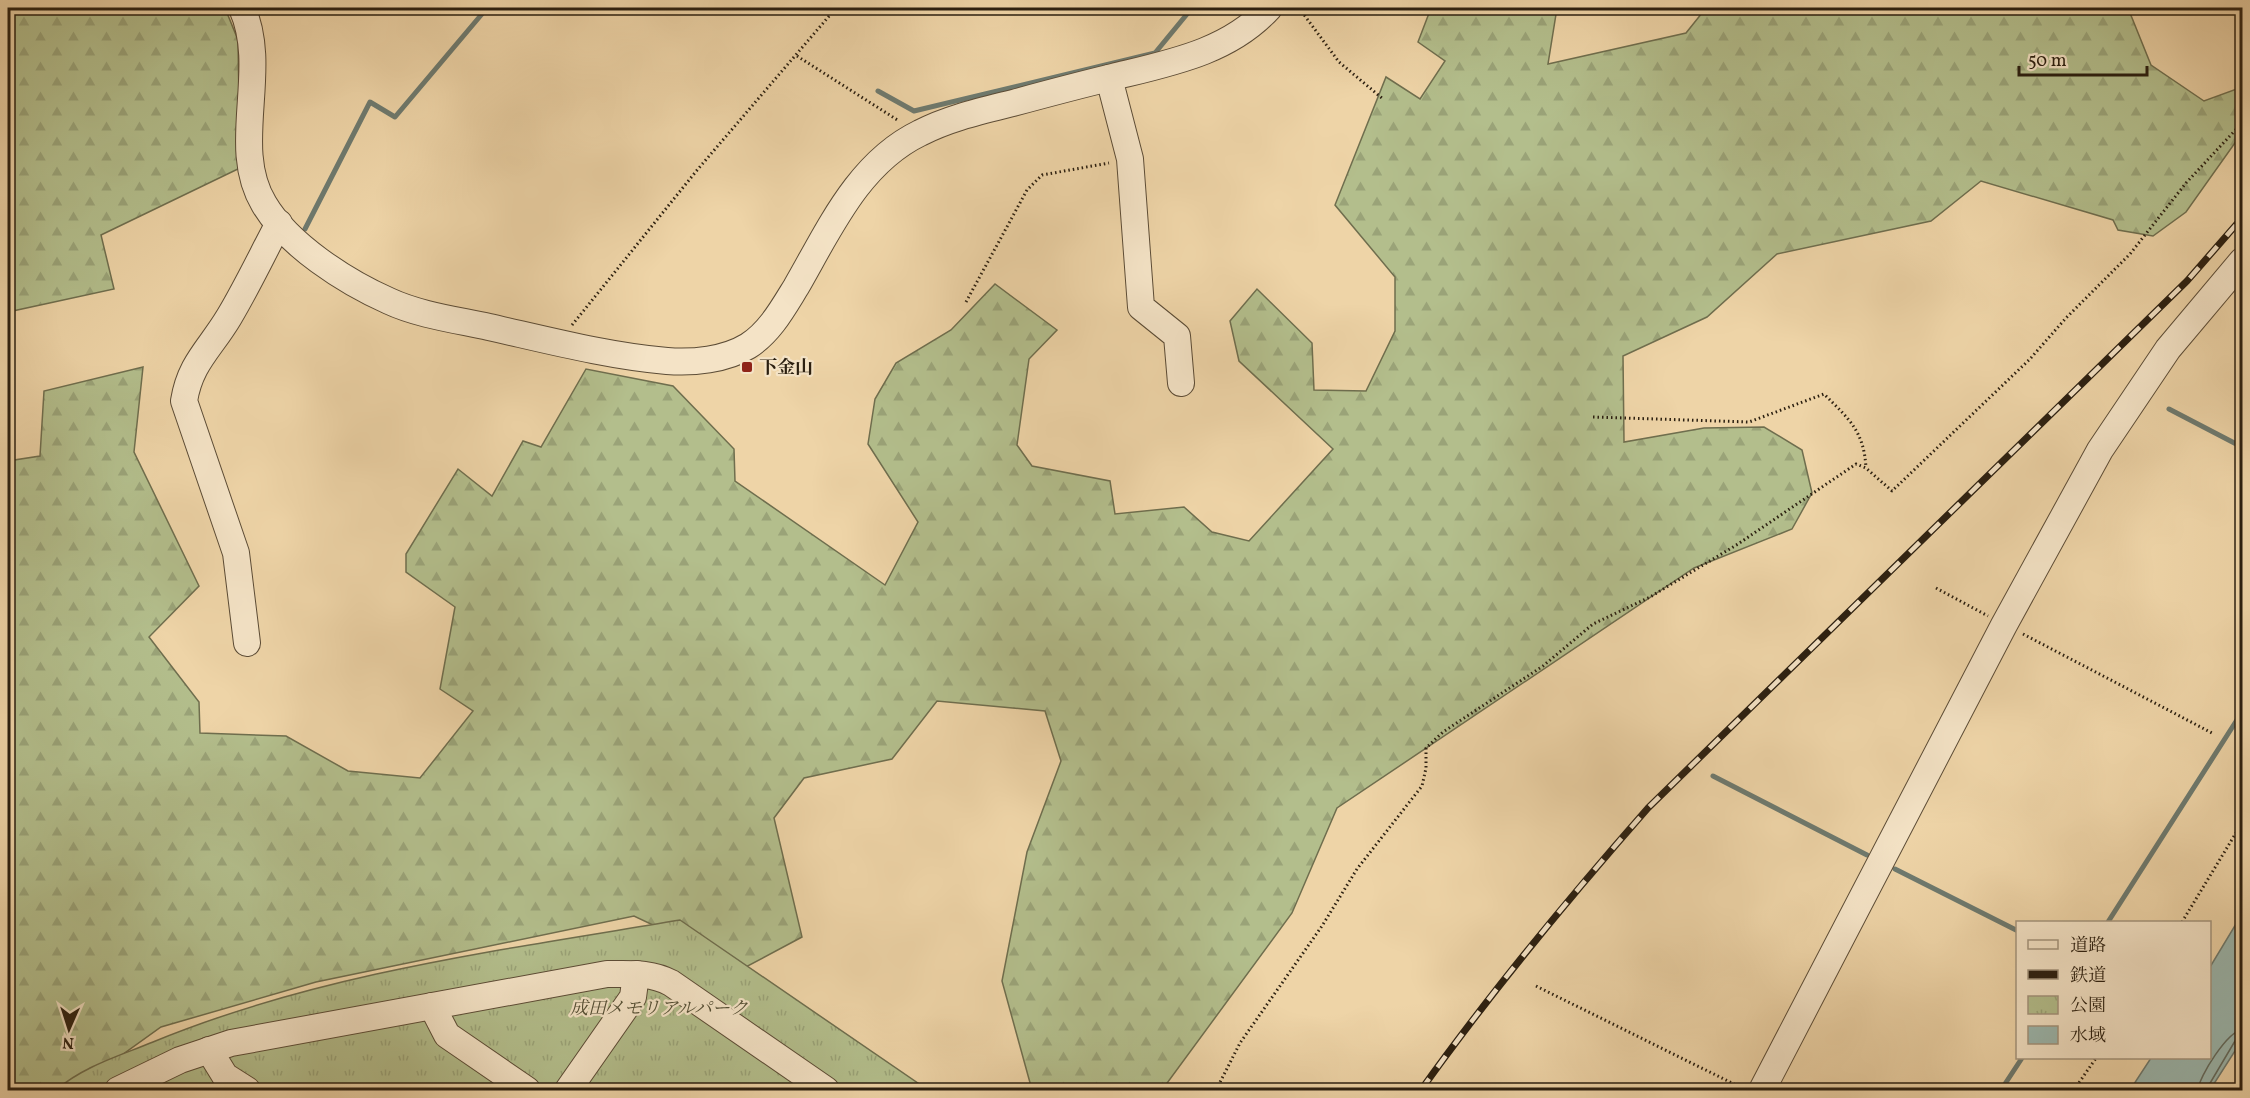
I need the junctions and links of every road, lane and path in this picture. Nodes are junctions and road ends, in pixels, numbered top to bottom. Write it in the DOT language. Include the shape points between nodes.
graph roads {
  1 [pos="242,8"];
  2 [pos="836,8"];
  3 [pos="1269,8"];
  4 [pos="1299,8"];
  5 [pos="797,56"];
  6 [pos="1109,78"];
  7 [pos="1383,99"];
  8 [pos="2242,123"];
  9 [pos="919,133"];
  10 [pos="1087,167"];
  11 [pos="279,223"];
  12 [pos="2242,261"];
  13 [pos="966,302"];
  14 [pos="557,342"];
  15 [pos="1181,382"];
  16 [pos="1593,417"];
  17 [pos="1866,468"];
  18 [pos="1936,588"];
  19 [pos="2004,625"];
  20 [pos="247,643"];
  21 [pos="2212,734"];
  22 [pos="2242,823"];
  23 [pos="2183,921"];
  24 [pos="636,974"];
  25 [pos="1536,986"];
  26 [pos="432,1006"];
  27 [pos="209,1050"];
  28 [pos="2095,1059"];
  29 [pos="520,1088"];
  30 [pos="118,1090"];
  31 [pos="247,1090"];
  32 [pos="568,1090"];
  33 [pos="826,1090"];
  34 [pos="1216,1090"];
  35 [pos="1746,1090"];
  36 [pos="1762,1090"];
  37 [pos="2074,1090"];
  1 -- 11 [label="street" via="251,26 254,51 249,166 256,190"];
  2 -- 5 [label="path"];
  3 -- 6 [label="street" via="1236,37 1212,50"];
  4 -- 7 [label="path" via="1339,62"];
  5 -- 9 [label="path"];
  5 -- 14 [label="path" via="698,169"];
  6 -- 9 [label="street" via="949,120"];
  6 -- 15 [label="street" via="1130,159 1141,308 1177,336"];
  8 -- 17 [label="path" via="2186,183 2130,254 2030,359 1892,491"];
  9 -- 14 [label="street" via="879,160 856,186 775,321 748,345 722,356 667,361"];
  10 -- 13 [label="path" via="1042,175 1027,190"];
  11 -- 14 [label="street" via="309,252 352,283 392,303"];
  11 -- 20 [label="street" via="229,318 196,363 187,380 184,401 236,553"];
  12 -- 19 [label="street" via="2168,348 2106,441"];
  16 -- 17 [label="path" via="1749,422 1824,394 1853,423 1865,446"];
  17 -- 34 [label="path" via="1856,464 1650,597 1593,624 1543,666 1434,740 1426,748 1422,786 1357,869 1240,1043"];
  18 -- 19 [label="path"];
  19 -- 21 [label="path"];
  19 -- 36 [label="street"];
  22 -- 23 [label="path"];
  24 -- 26 [label="street" via="607,974"];
  24 -- 32 [label="street" via="633,997"];
  24 -- 33 [label="street" via="658,976 671,983"];
  25 -- 35 [label="path"];
  26 -- 27 [label="street"];
  26 -- 29 [label="street" via="447,1035"];
  27 -- 30 [label="street"];
  27 -- 31 [label="street" via="225,1076"];
  28 -- 37 [label="path"];
}
